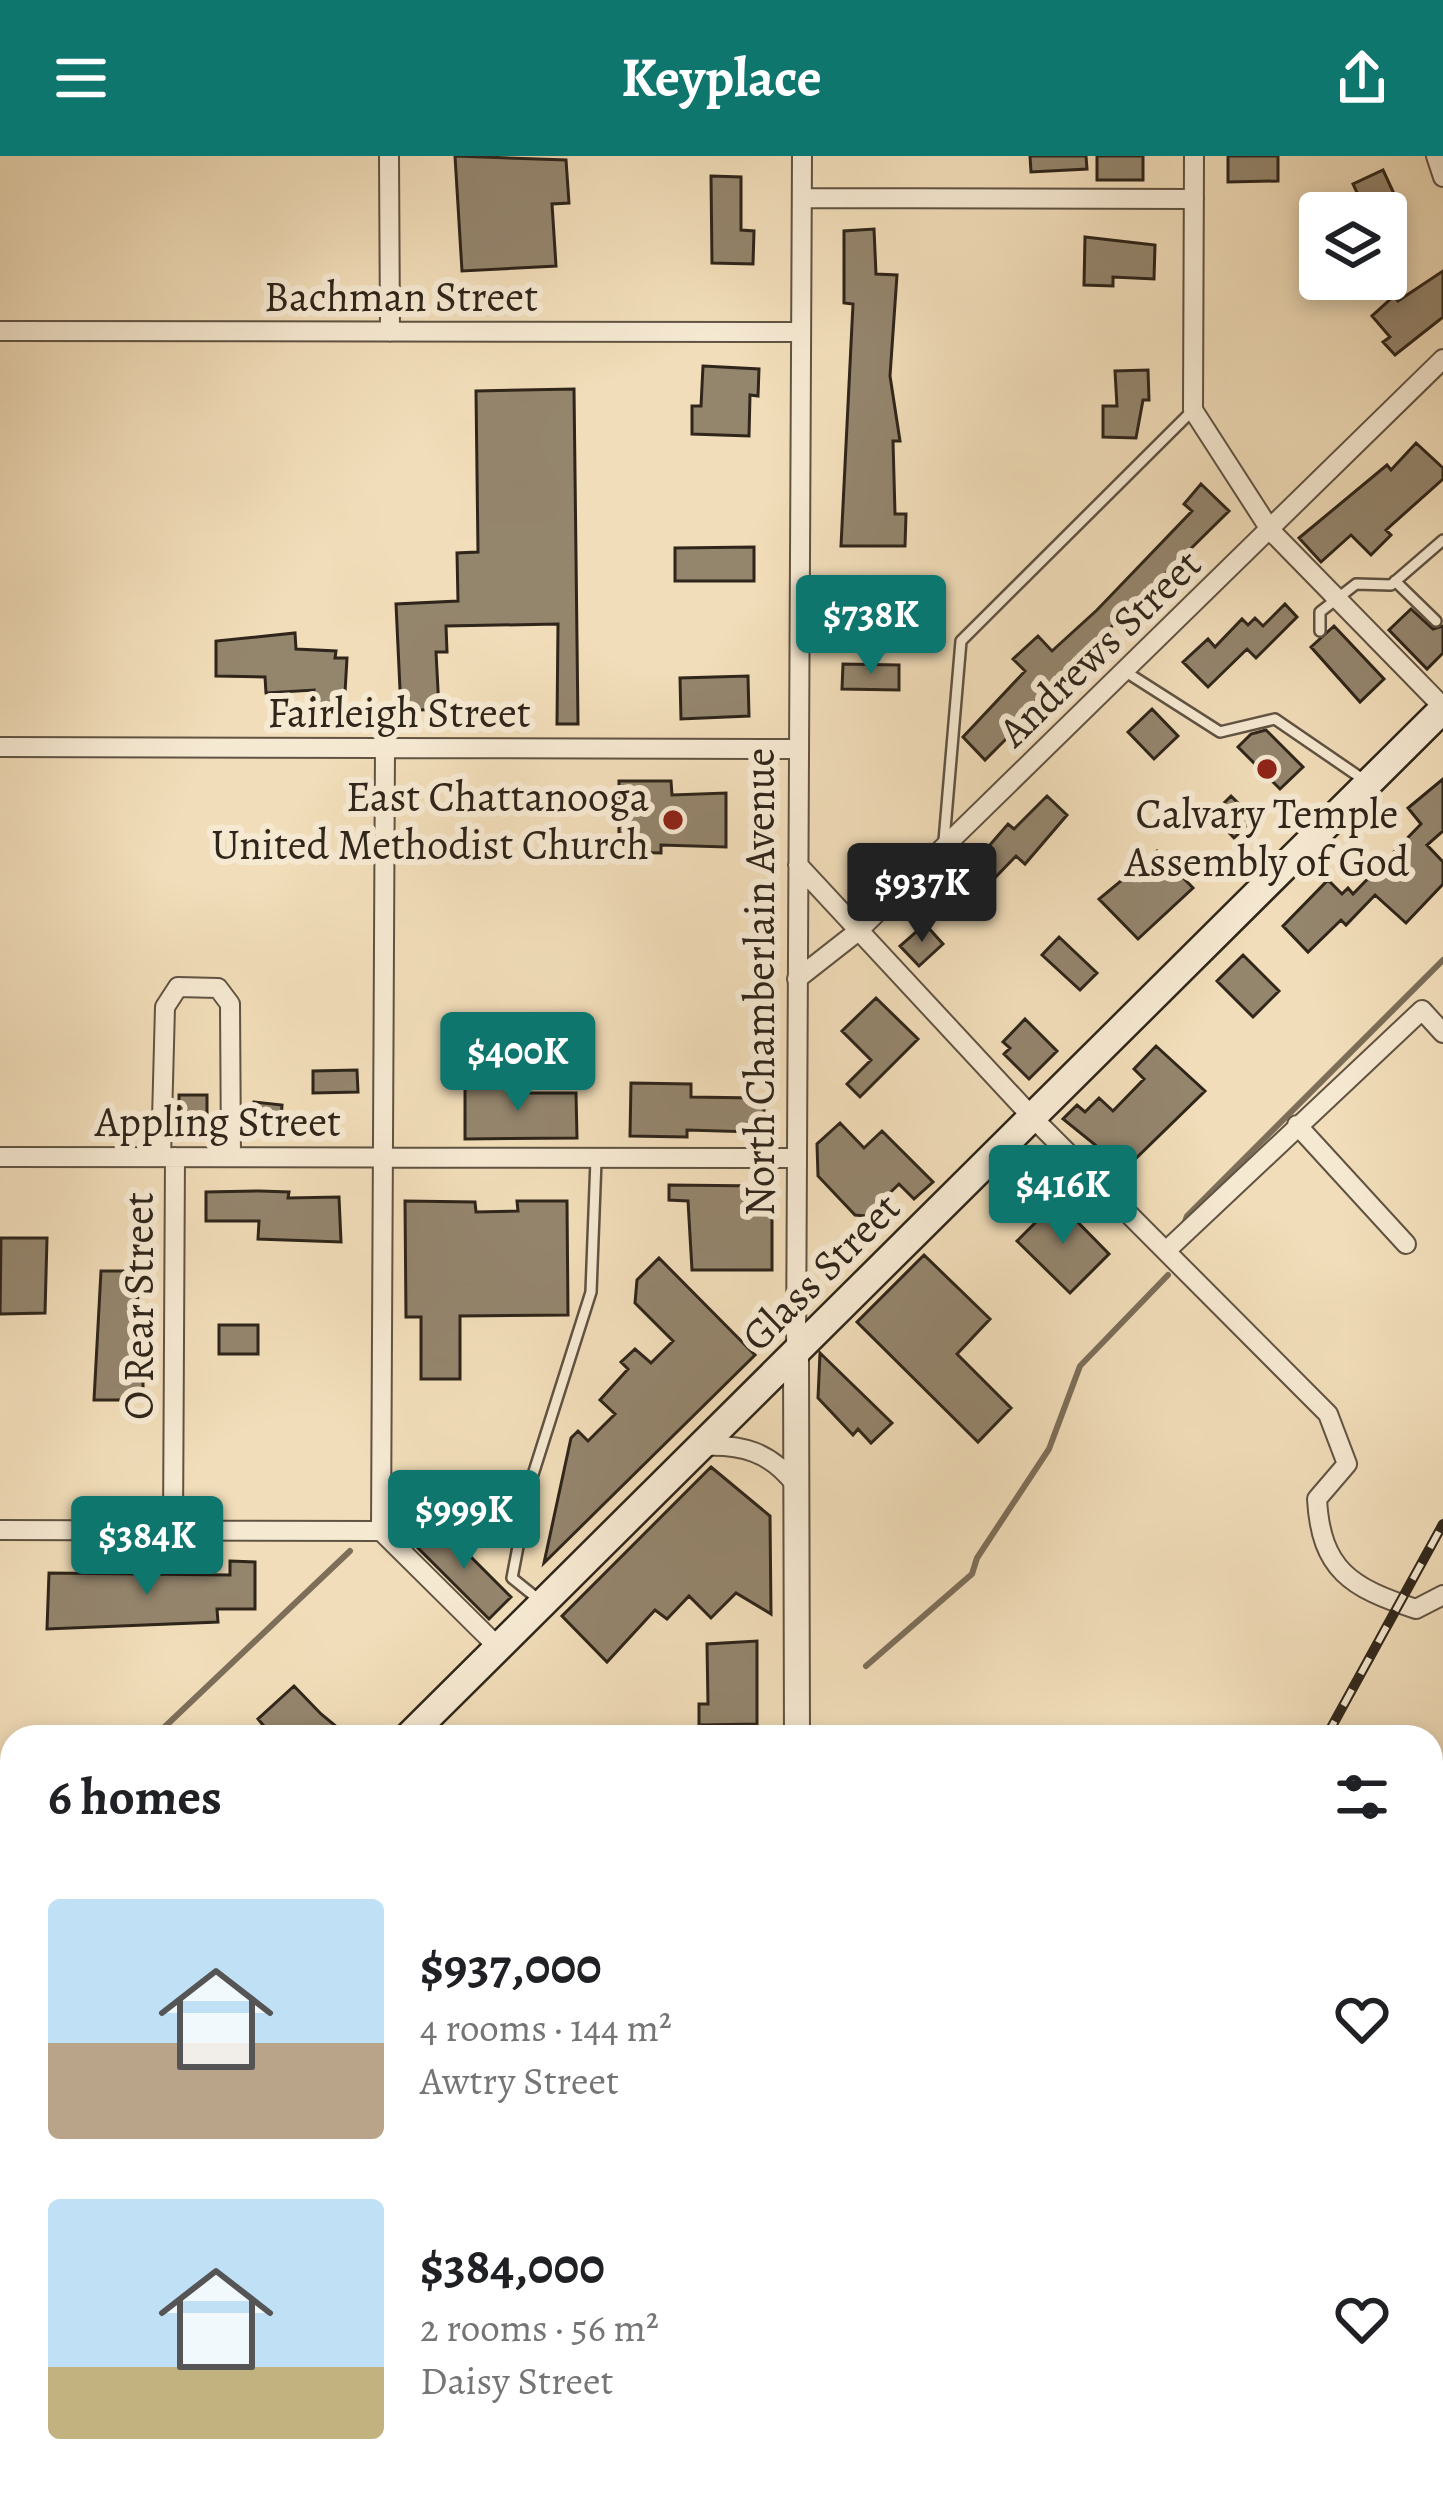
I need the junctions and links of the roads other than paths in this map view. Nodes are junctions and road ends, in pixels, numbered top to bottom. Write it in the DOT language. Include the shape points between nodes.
graph roads {
  1 [pos="389,156"];
  2 [pos="802,156"];
  3 [pos="1194,156"];
  4 [pos="1436,156"];
  5 [pos="1443,177"];
  6 [pos="802,199"];
  7 [pos="1194,199"];
  8 [pos="0,331"];
  9 [pos="389,332"];
  10 [pos="801,332"];
  11 [pos="1443,359"];
  12 [pos="1193,410"];
  13 [pos="1271,531"];
  14 [pos="1443,540"];
  15 [pos="1395,581"];
  16 [pos="1337,599"];
  17 [pos="1436,621"];
  18 [pos="1320,631"];
  19 [pos="1126,672"];
  20 [pos="1443,708"];
  21 [pos="0,747"];
  22 [pos="385,748"];
  23 [pos="799,748"];
  24 [pos="1369,782"];
  25 [pos="943,848"];
  26 [pos="798,865"];
  27 [pos="857,932"];
  28 [pos="797,979"];
  29 [pos="1443,1033"];
  30 [pos="1033,1118"];
  31 [pos="1297,1125"];
  32 [pos="0,1157"];
  33 [pos="168,1157"];
  34 [pos="232,1157"];
  35 [pos="383,1157"];
  36 [pos="797,1158"];
  37 [pos="596,1160"];
  38 [pos="1406,1244"];
  39 [pos="1167,1250"];
  40 [pos="796,1355"];
  41 [pos="703,1445"];
  42 [pos="795,1484"];
  43 [pos="173,1527"];
  44 [pos="0,1530"];
  45 [pos="381,1531"];
  46 [pos="1443,1595"];
  47 [pos="543,1603"];
  48 [pos="498,1647"];
  49 [pos="420,1725"];
  50 [pos="797,1725"];
  1 -- 9 [label="street"];
  2 -- 6 [label="street, North Chamberlain Avenue"];
  3 -- 7 [label="street"];
  4 -- 5 [label="street"];
  6 -- 7 [label="street"];
  6 -- 10 [label="street, North Chamberlain Avenue"];
  7 -- 12 [label="street"];
  8 -- 9 [label="street, Bachman Street"];
  9 -- 10 [label="street, Bachman Street"];
  10 -- 23 [label="street, North Chamberlain Avenue"];
  11 -- 13 [label="street, Andrews Street"];
  12 -- 13 [label="street"];
  12 -- 25 [label="lane" via="961,641"];
  13 -- 16 [label="street"];
  13 -- 19 [label="street, Andrews Street"];
  14 -- 15 [label="lane"];
  15 -- 16 [label="lane" via="1356,584"];
  15 -- 17 [label="lane"];
  16 -- 18 [label="lane" via="1320,612"];
  16 -- 20 [label="street"];
  19 -- 24 [label="lane" via="1220,732 1275,718"];
  19 -- 25 [label="street, Andrews Street"];
  20 -- 24 [label="main road, Glass Street"];
  21 -- 22 [label="street, Fairleigh Street"];
  22 -- 23 [label="street, Fairleigh Street"];
  22 -- 35 [label="street"];
  23 -- 26 [label="street, North Chamberlain Avenue"];
  24 -- 30 [label="main road, Glass Street"];
  25 -- 27 [label="street, Andrews Street"];
  26 -- 27 [label="street"];
  26 -- 28 [label="street, North Chamberlain Avenue"];
  27 -- 28 [label="street, Andrews Street"];
  27 -- 30 [label="street"];
  28 -- 36 [label="street, North Chamberlain Avenue"];
  29 -- 31 [label="street" via="1422,1010"];
  30 -- 39 [label="street"];
  30 -- 40 [label="main road, Glass Street"];
  31 -- 38 [label="street"];
  31 -- 39 [label="street"];
  32 -- 33 [label="street, Appling Street"];
  33 -- 34 [label="street, Appling Street"];
  33 -- 34 [label="street, O Rear Street" via="165,1007 178,987 198,987 218,988 230,1004"];
  33 -- 43 [label="street, O Rear Street"];
  34 -- 35 [label="street, Appling Street"];
  35 -- 37 [label="street, Appling Street"];
  35 -- 45 [label="street"];
  36 -- 37 [label="street, Appling Street"];
  36 -- 40 [label="street, North Chamberlain Avenue"];
  37 -- 47 [label="lane" via="591,1292 530,1484 512,1578"];
  39 -- 46 [label="street" via="1328,1414 1347,1464 1317,1499 1319,1541 1357,1587 1416,1609"];
  40 -- 41 [label="main road, Glass Street"];
  40 -- 42 [label="street, North Chamberlain Avenue"];
  41 -- 42 [label="street" via="739,1444 783,1468"];
  41 -- 47 [label="main road, Glass Street"];
  42 -- 50 [label="street, North Chamberlain Avenue"];
  43 -- 44 [label="street"];
  43 -- 45 [label="street"];
  45 -- 48 [label="street"];
  47 -- 48 [label="main road, Glass Street"];
  48 -- 49 [label="main road, Glass Street"];
}
